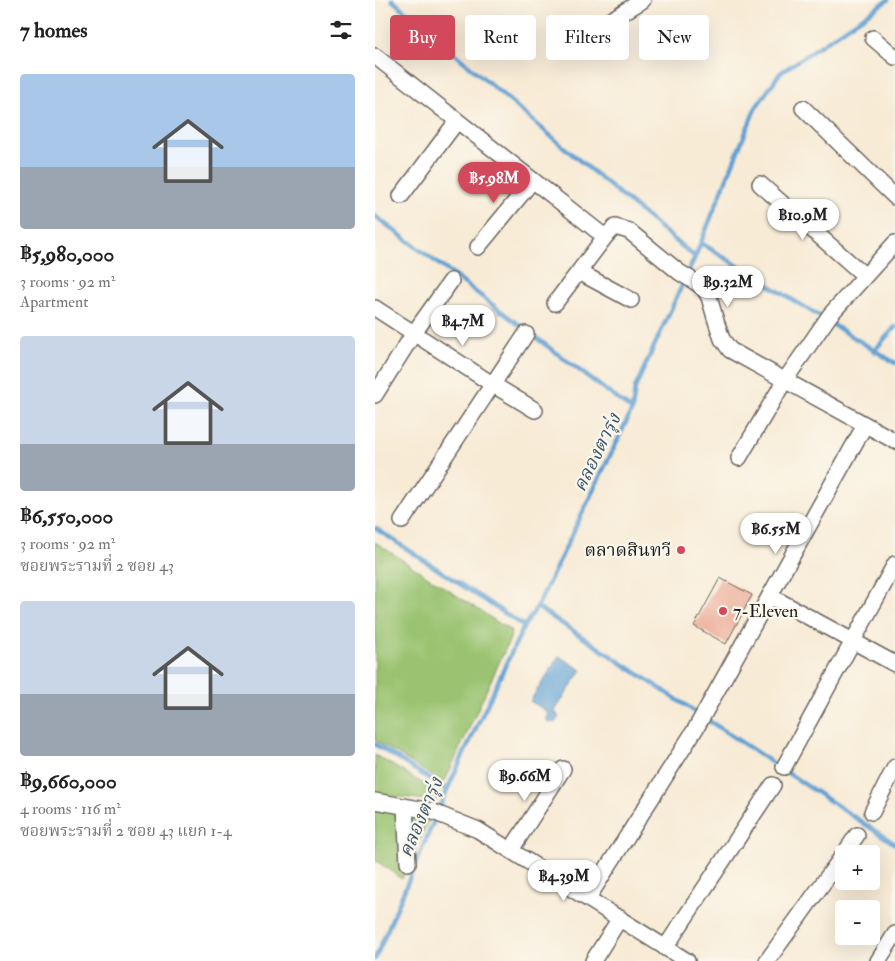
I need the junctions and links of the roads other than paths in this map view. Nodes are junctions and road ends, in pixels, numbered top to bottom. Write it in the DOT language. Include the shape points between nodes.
graph roads {
  1 [pos="643,0"];
  2 [pos="619,15"];
  3 [pos="873,38"];
  4 [pos="895,57"];
  5 [pos="376,59"];
  6 [pos="803,108"];
  7 [pos="457,121"];
  8 [pos="533,180"];
  9 [pos="760,184"];
  10 [pos="401,196"];
  11 [pos="895,197"];
  12 [pos="605,237"];
  13 [pos="895,243"];
  14 [pos="479,247"];
  15 [pos="579,272"];
  16 [pos="865,276"];
  17 [pos="451,281"];
  18 [pos="631,300"];
  19 [pos="555,303"];
  20 [pos="375,308"];
  21 [pos="415,333"];
  22 [pos="526,334"];
  23 [pos="785,380"];
  24 [pos="492,384"];
  25 [pos="375,395"];
  26 [pos="535,410"];
  27 [pos="865,424"];
  28 [pos="895,441"];
  29 [pos="739,458"];
  30 [pos="402,521"];
  31 [pos="895,564"];
  32 [pos="770,596"];
  33 [pos="852,641"];
  34 [pos="895,664"];
  35 [pos="895,766"];
  36 [pos="784,767"];
  37 [pos="563,769"];
  38 [pos="773,786"];
  39 [pos="375,801"];
  40 [pos="405,807"];
  41 [pos="872,812"];
  42 [pos="857,836"];
  43 [pos="850,845"];
  44 [pos="511,850"];
  45 [pos="408,863"];
  46 [pos="835,867"];
  47 [pos="588,898"];
  48 [pos="620,918"];
  49 [pos="895,934"];
  50 [pos="665,948"];
  51 [pos="593,961"];
  52 [pos="687,961"];
  53 [pos="767,961"];
  54 [pos="877,961"];
  1 -- 2 [label="street"];
  3 -- 4 [label="street"];
  5 -- 7 [label="street"];
  6 -- 11 [label="street"];
  7 -- 8 [label="street"];
  7 -- 10 [label="street"];
  8 -- 12 [label="street"];
  8 -- 14 [label="street"];
  9 -- 16 [label="street"];
  12 -- 15 [label="street"];
  12 -- 23 [label="street" via="615,226 629,231 700,285 709,297 722,339 730,350"];
  13 -- 16 [label="street"];
  15 -- 18 [label="street"];
  15 -- 19 [label="street"];
  16 -- 23 [label="street" via="830,315"];
  17 -- 21 [label="street"];
  20 -- 21 [label="street"];
  21 -- 24 [label="street"];
  21 -- 25 [label="street"];
  22 -- 24 [label="street"];
  23 -- 27 [label="street"];
  23 -- 29 [label="street"];
  24 -- 26 [label="street"];
  24 -- 30 [label="street"];
  27 -- 28 [label="street"];
  27 -- 32 [label="street"];
  31 -- 33 [label="street"];
  32 -- 33 [label="street"];
  32 -- 47 [label="street" via="696,728"];
  33 -- 34 [label="street"];
  33 -- 36 [label="street"];
  35 -- 41 [label="street"];
  37 -- 44 [label="street"];
  38 -- 50 [label="street"];
  39 -- 40 [label="street"];
  40 -- 44 [label="street" via="431,811 478,830"];
  40 -- 45 [label="street"];
  42 -- 43 [label="street"];
  44 -- 47 [label="street"];
  46 -- 53 [label="street"];
  47 -- 48 [label="street"];
  48 -- 50 [label="street"];
  48 -- 51 [label="street"];
  49 -- 54 [label="street"];
  50 -- 52 [label="street"];
}
